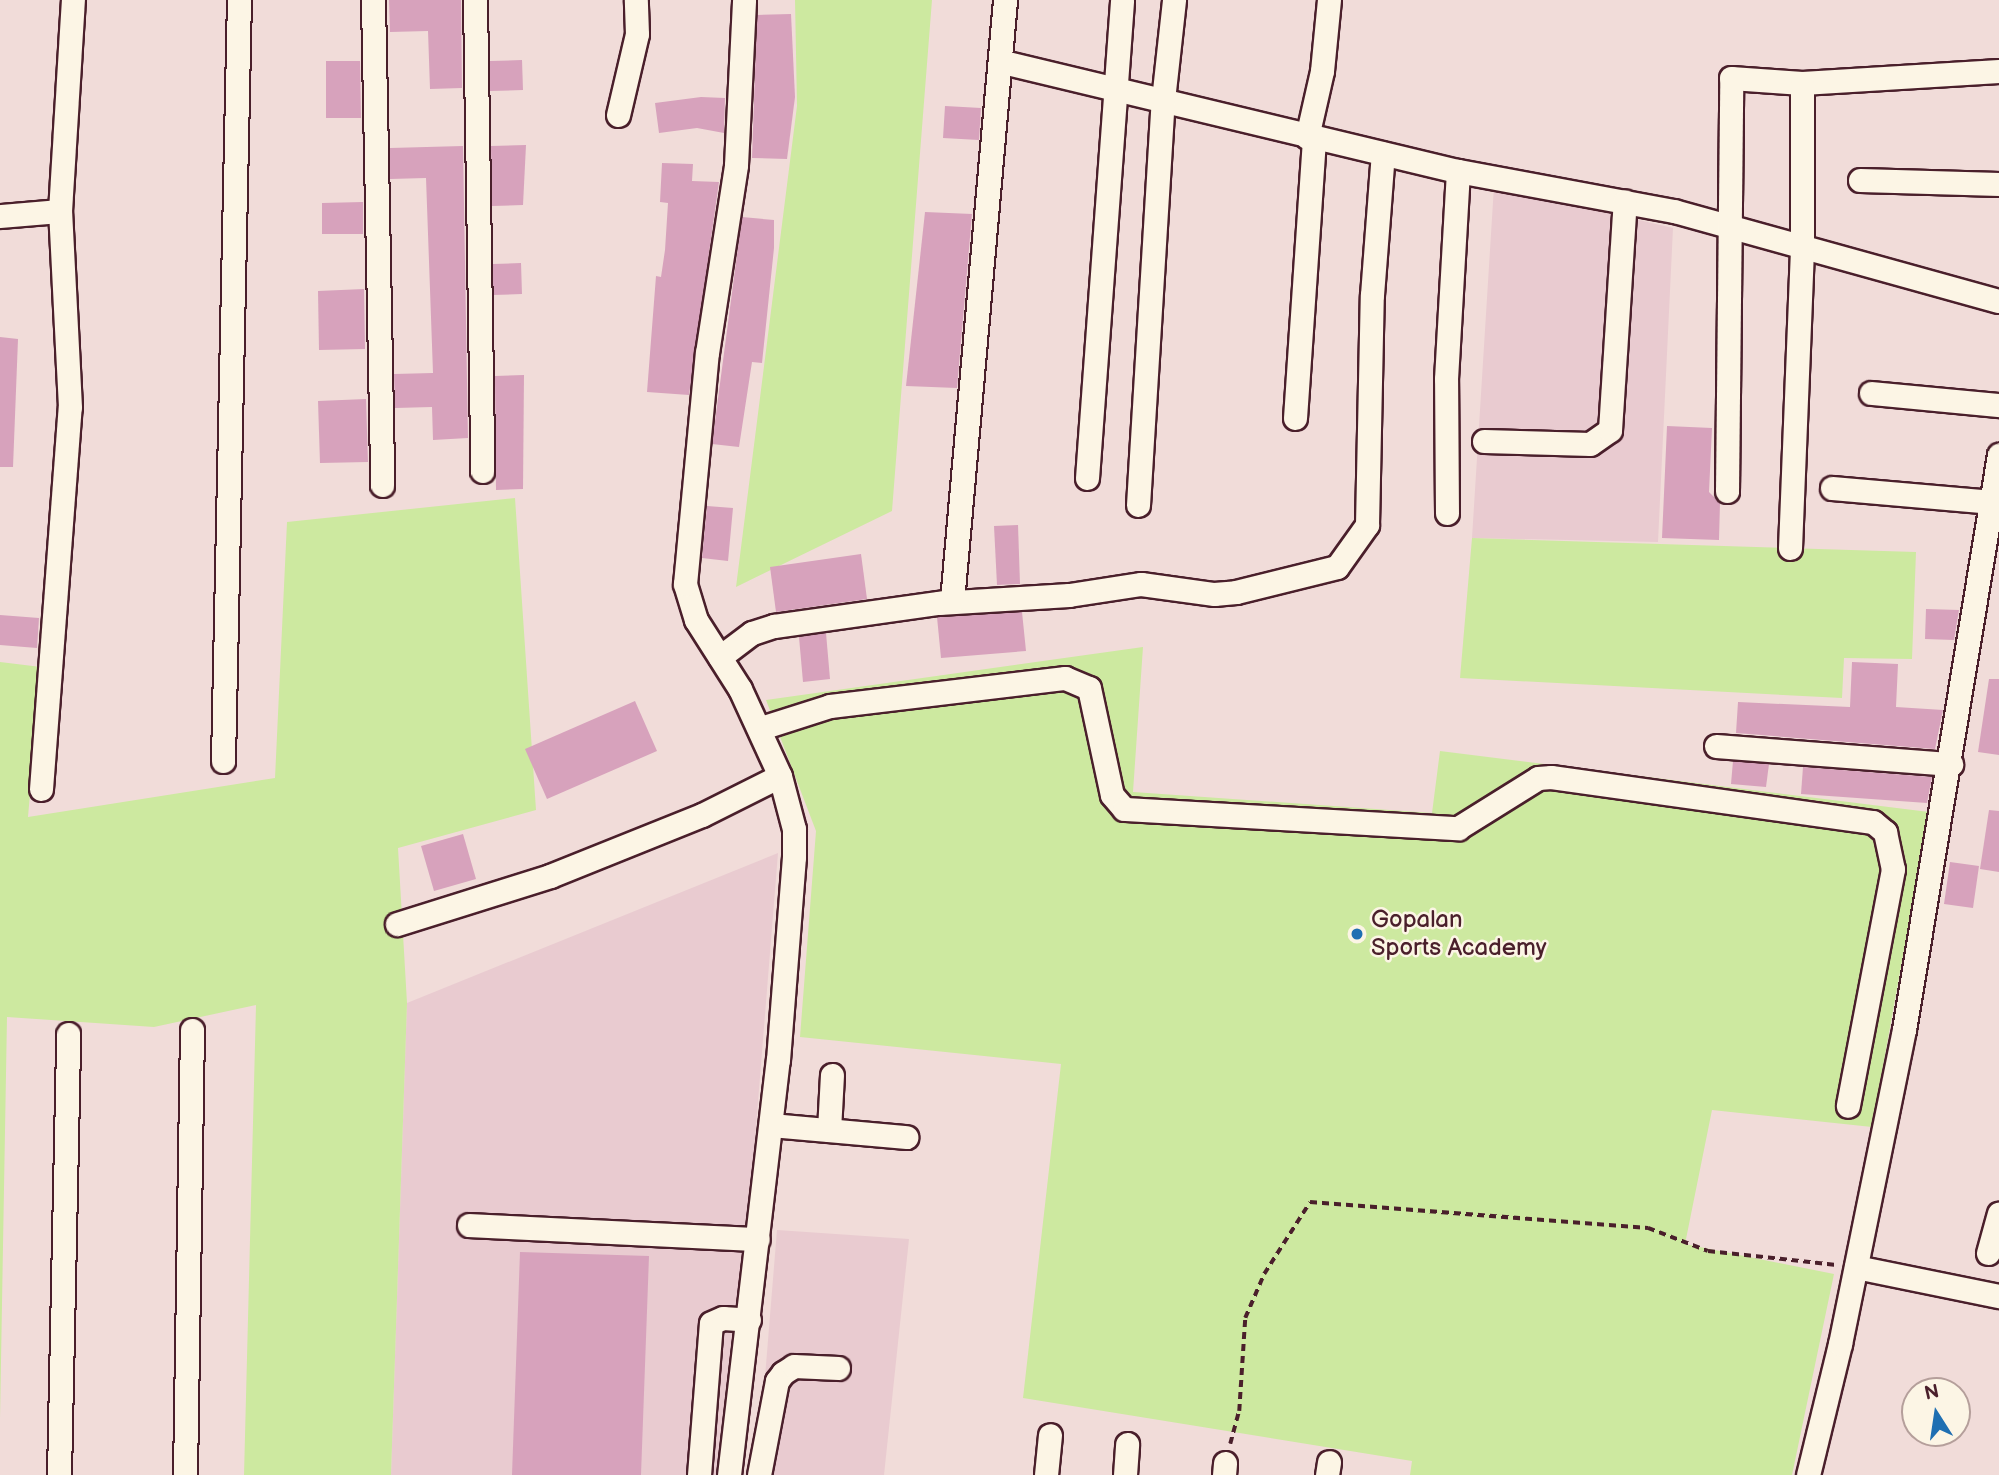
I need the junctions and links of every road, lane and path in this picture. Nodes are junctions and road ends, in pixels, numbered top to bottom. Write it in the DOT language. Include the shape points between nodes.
graph roads {
  1 [pos="73,0"];
  2 [pos="239,0"];
  3 [pos="373,0"];
  4 [pos="475,0"];
  5 [pos="636,0"];
  6 [pos="744,0"];
  7 [pos="1005,0"];
  8 [pos="1122,0"];
  9 [pos="1174,0"];
  10 [pos="1329,0"];
  11 [pos="1003,62"];
  12 [pos="1999,71"];
  13 [pos="1802,83"];
  14 [pos="1114,87"];
  15 [pos="1163,100"];
  16 [pos="618,115"];
  17 [pos="1311,138"];
  18 [pos="1383,153"];
  19 [pos="1458,172"];
  20 [pos="1860,180"];
  21 [pos="1999,184"];
  22 [pos="1625,201"];
  23 [pos="60,211"];
  24 [pos="0,216"];
  25 [pos="1730,226"];
  26 [pos="1802,250"];
  27 [pos="1999,302"];
  28 [pos="1871,393"];
  29 [pos="1999,405"];
  30 [pos="1295,418"];
  31 [pos="1484,441"];
  32 [pos="1999,455"];
  33 [pos="482,471"];
  34 [pos="1087,478"];
  35 [pos="382,485"];
  36 [pos="1832,488"];
  37 [pos="1727,492"];
  38 [pos="1992,502"];
  39 [pos="1138,505"];
  40 [pos="1447,513"];
  41 [pos="1790,548"];
  42 [pos="939,603"];
  43 [pos="720,657"];
  44 [pos="761,728"];
  45 [pos="1716,746"];
  46 [pos="223,761"];
  47 [pos="1951,764"];
  48 [pos="780,776"];
  49 [pos="41,789"];
  50 [pos="397,924"];
  51 [pos="192,1030"];
  52 [pos="68,1034"];
  53 [pos="832,1074"];
  54 [pos="1849,1106"];
  55 [pos="771,1125"];
  56 [pos="829,1130"];
  57 [pos="906,1137"];
  58 [pos="1999,1213"];
  59 [pos="469,1225"];
  60 [pos="758,1239"];
  61 [pos="1988,1253"];
  62 [pos="1856,1267"];
  63 [pos="1999,1296"];
  64 [pos="749,1320"];
  65 [pos="838,1368"];
  66 [pos="1050,1434"];
  67 [pos="1127,1444"];
  68 [pos="1225,1469"];
  69 [pos="60,1475"];
  70 [pos="185,1475"];
  71 [pos="699,1475"];
  72 [pos="729,1475"];
  73 [pos="759,1475"];
  74 [pos="1046,1475"];
  75 [pos="1125,1475"];
  76 [pos="1808,1475"];
  1 -- 23 [label="street"];
  2 -- 46 [label="street"];
  3 -- 35 [label="street"];
  4 -- 33 [label="street"];
  5 -- 16 [label="street" via="637,34"];
  6 -- 43 [label="street" via="736,165 707,352 685,584 695,621"];
  7 -- 11 [label="street"];
  8 -- 14 [label="street"];
  9 -- 15 [label="street"];
  10 -- 17 [label="street"];
  11 -- 14 [label="street"];
  11 -- 42 [label="street" via="952,601"];
  12 -- 13 [label="street"];
  13 -- 25 [label="street" via="1731,78"];
  13 -- 26 [label="street"];
  14 -- 15 [label="street"];
  14 -- 34 [label="street"];
  15 -- 17 [label="street"];
  15 -- 39 [label="street"];
  17 -- 18 [label="street"];
  17 -- 30 [label="street"];
  18 -- 19 [label="street"];
  18 -- 42 [label="street" via="1372,295 1367,526 1337,567 1225,593 1141,584 1069,595"];
  19 -- 22 [label="street"];
  19 -- 40 [label="street" via="1446,379"];
  20 -- 21 [label="street"];
  22 -- 25 [label="street"];
  22 -- 31 [label="street" via="1610,430 1590,444"];
  23 -- 24 [label="street"];
  23 -- 49 [label="street" via="70,407"];
  25 -- 26 [label="street"];
  25 -- 37 [label="street"];
  26 -- 27 [label="street"];
  26 -- 41 [label="street"];
  28 -- 29 [label="street"];
  32 -- 38 [label="street"];
  36 -- 38 [label="street"];
  38 -- 47 [label="street"];
  42 -- 43 [label="street" via="774,626 752,633"];
  43 -- 44 [label="street"];
  44 -- 48 [label="street"];
  44 -- 54 [label="street" via="830,706 1065,678 1089,688 1112,795 1124,809 1458,828 1538,778 1550,777 1873,822 1889,839 1893,869"];
  45 -- 47 [label="street"];
  47 -- 62 [label="street"];
  48 -- 50 [label="street" via="702,815 550,876"];
  48 -- 55 [label="street" via="794,829"];
  51 -- 70 [label="street"];
  52 -- 69 [label="street"];
  53 -- 56 [label="street"];
  55 -- 56 [label="street"];
  55 -- 60 [label="street"];
  56 -- 57 [label="street"];
  58 -- 61 [label="street"];
  59 -- 60 [label="street"];
  60 -- 64 [label="street"];
  62 -- 63 [label="street"];
  62 -- 68 [label="path" via="1708,1251 1648,1228 1310,1202 1264,1274 1245,1318 1239,1411"];
  62 -- 76 [label="street"];
  64 -- 71 [label="street" via="723,1318 711,1323"];
  64 -- 72 [label="street"];
  65 -- 73 [label="street" via="794,1366 777,1381"];
  66 -- 74 [label="street"];
  67 -- 75 [label="street"];
}
